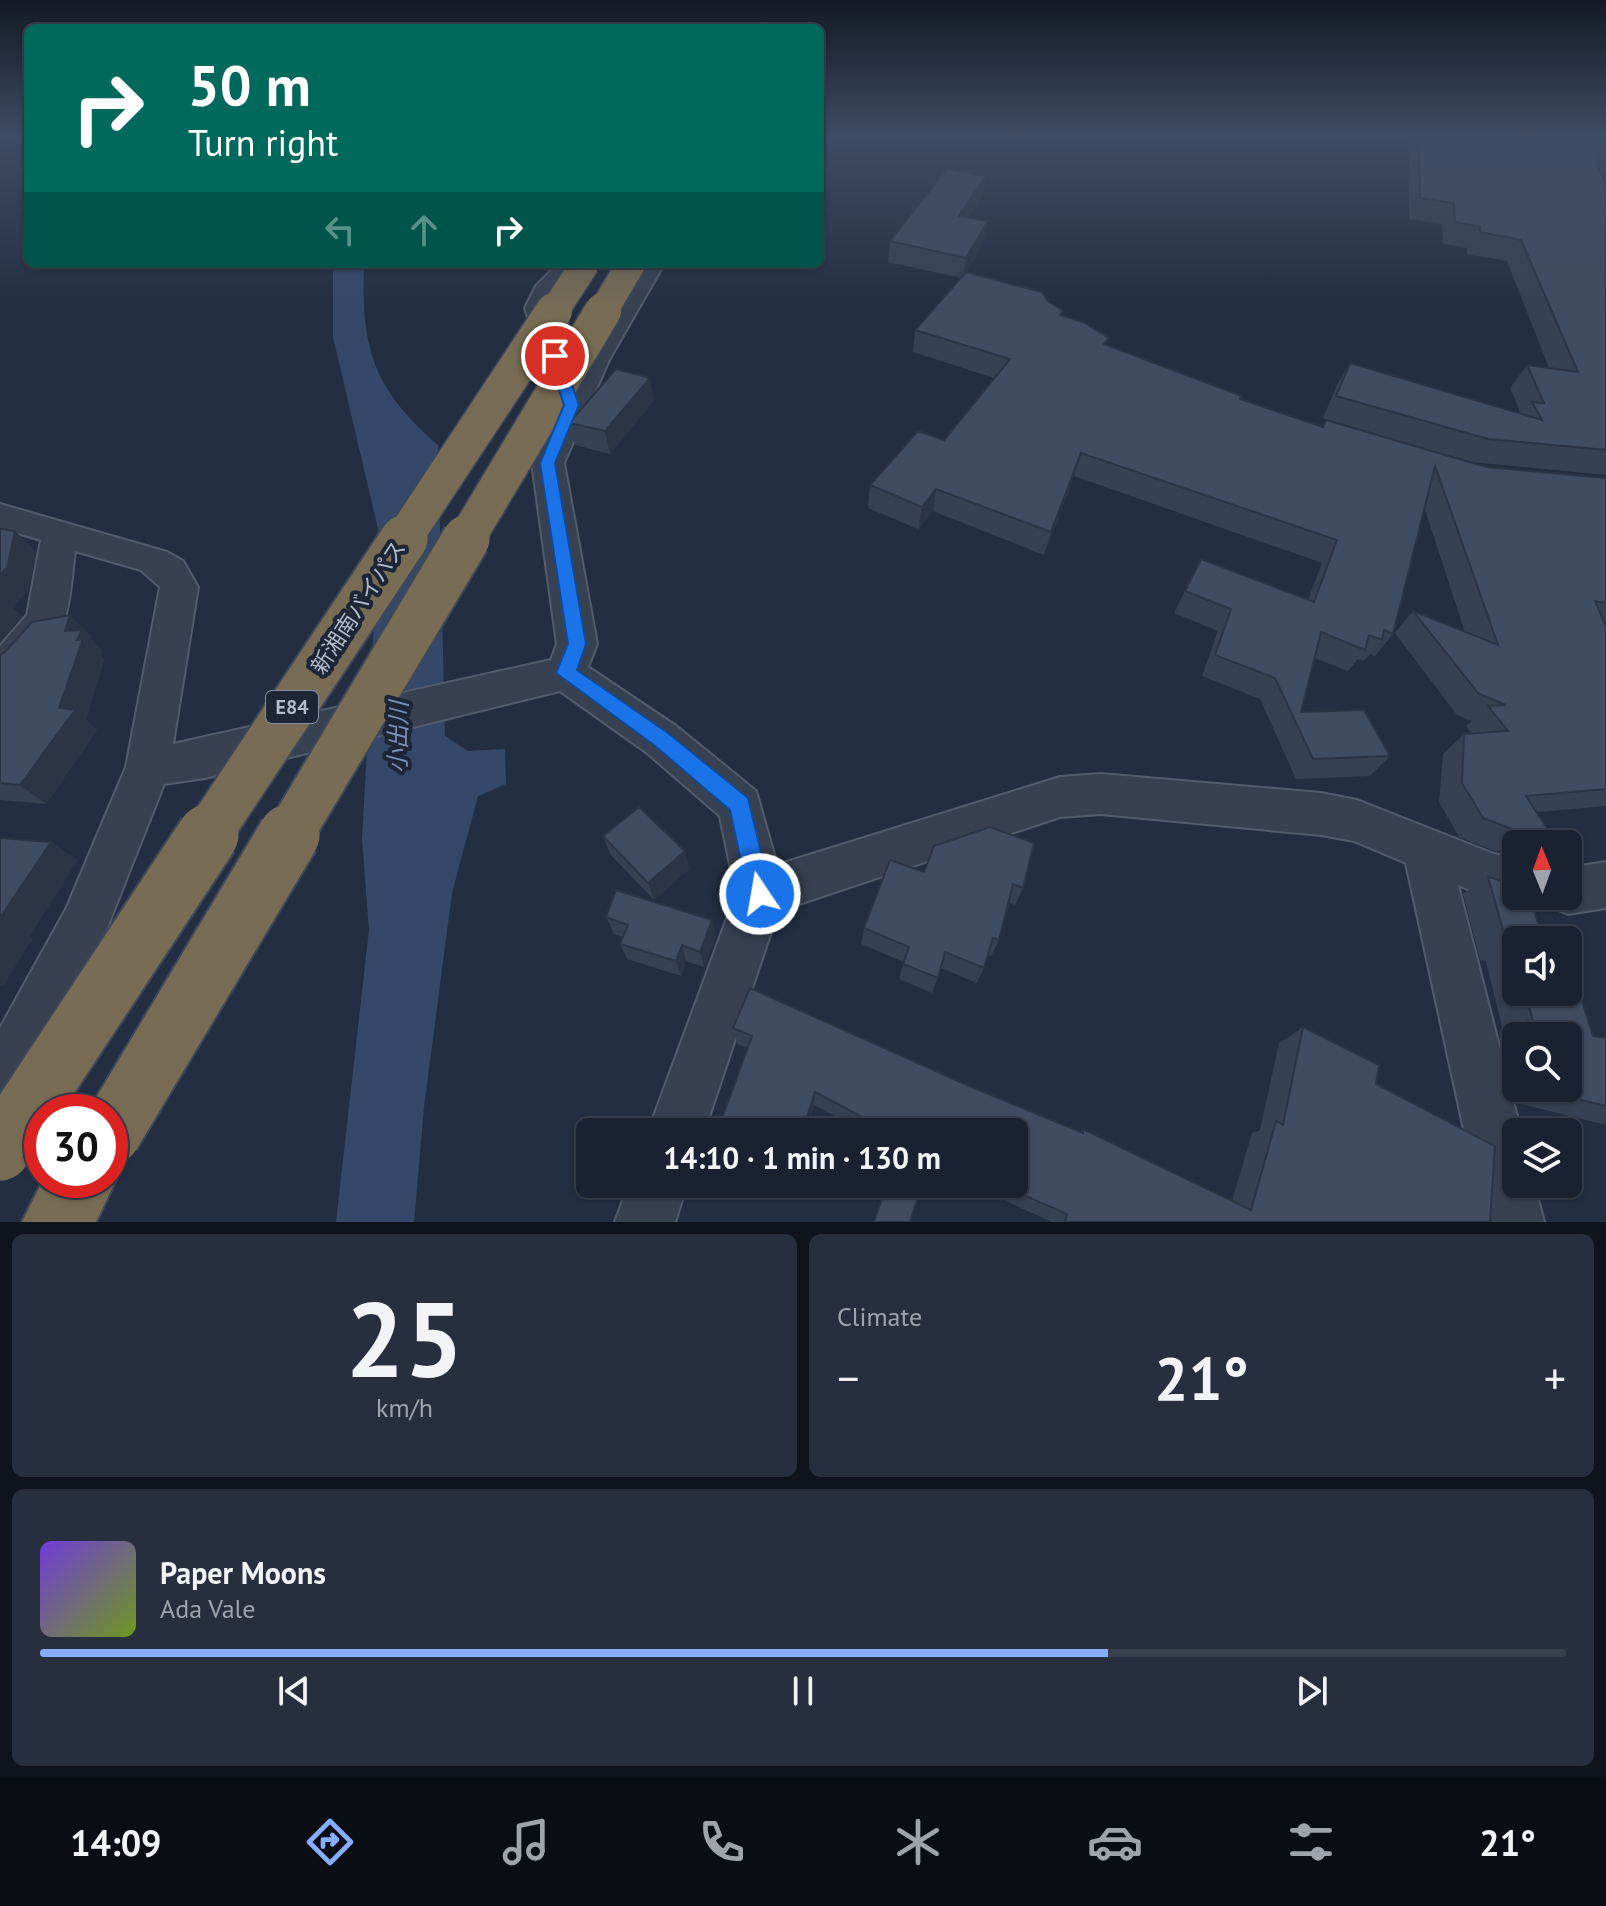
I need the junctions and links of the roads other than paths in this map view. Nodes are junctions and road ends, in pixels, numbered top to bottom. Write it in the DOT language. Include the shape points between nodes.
graph roads {
  1 [pos="569,268"];
  2 [pos="582,268"];
  3 [pos="629,268"];
  4 [pos="649,268"];
  5 [pos="572,405"];
  6 [pos="0,516"];
  7 [pos="60,534"];
  8 [pos="566,673"];
  9 [pos="0,674"];
  10 [pos="148,767"];
  11 [pos="1426,850"];
  12 [pos="1502,878"];
  13 [pos="1606,885"];
  14 [pos="1582,889"];
  15 [pos="760,894"];
  16 [pos="0,1076"];
  17 [pos="128,1104"];
  18 [pos="681,1118"];
  19 [pos="0,1150"];
  20 [pos="71,1198"];
  21 [pos="653,1198"];
  22 [pos="57,1222"];
  23 [pos="645,1222"];
  24 [pos="1514,1222"];
  1 -- 5 [label="street" via="545,292 539,308"];
  2 -- 19 [label="highway, 新湘南バイパス / E84, bridge"];
  3 -- 17 [label="highway, E84, bridge"];
  4 -- 5 [label="street"];
  5 -- 8 [label="street" via="548,463 577,644"];
  6 -- 7 [label="street"];
  7 -- 9 [label="street" via="45,620"];
  7 -- 10 [label="street" via="154,561 170,571 179,587"];
  8 -- 10 [label="street, bridge" via="205,759"];
  8 -- 15 [label="street" via="661,739 740,805"];
  10 -- 16 [label="street" via="81,936 36,1026"];
  11 -- 12 [label="street"];
  11 -- 15 [label="street" via="1357,821 1321,814 1101,794 1060,797"];
  11 -- 24 [label="street"];
  13 -- 14 [label="street"];
  15 -- 18 [label="street"];
  20 -- 22 [label="highway"];
  21 -- 23 [label="street"];
}
